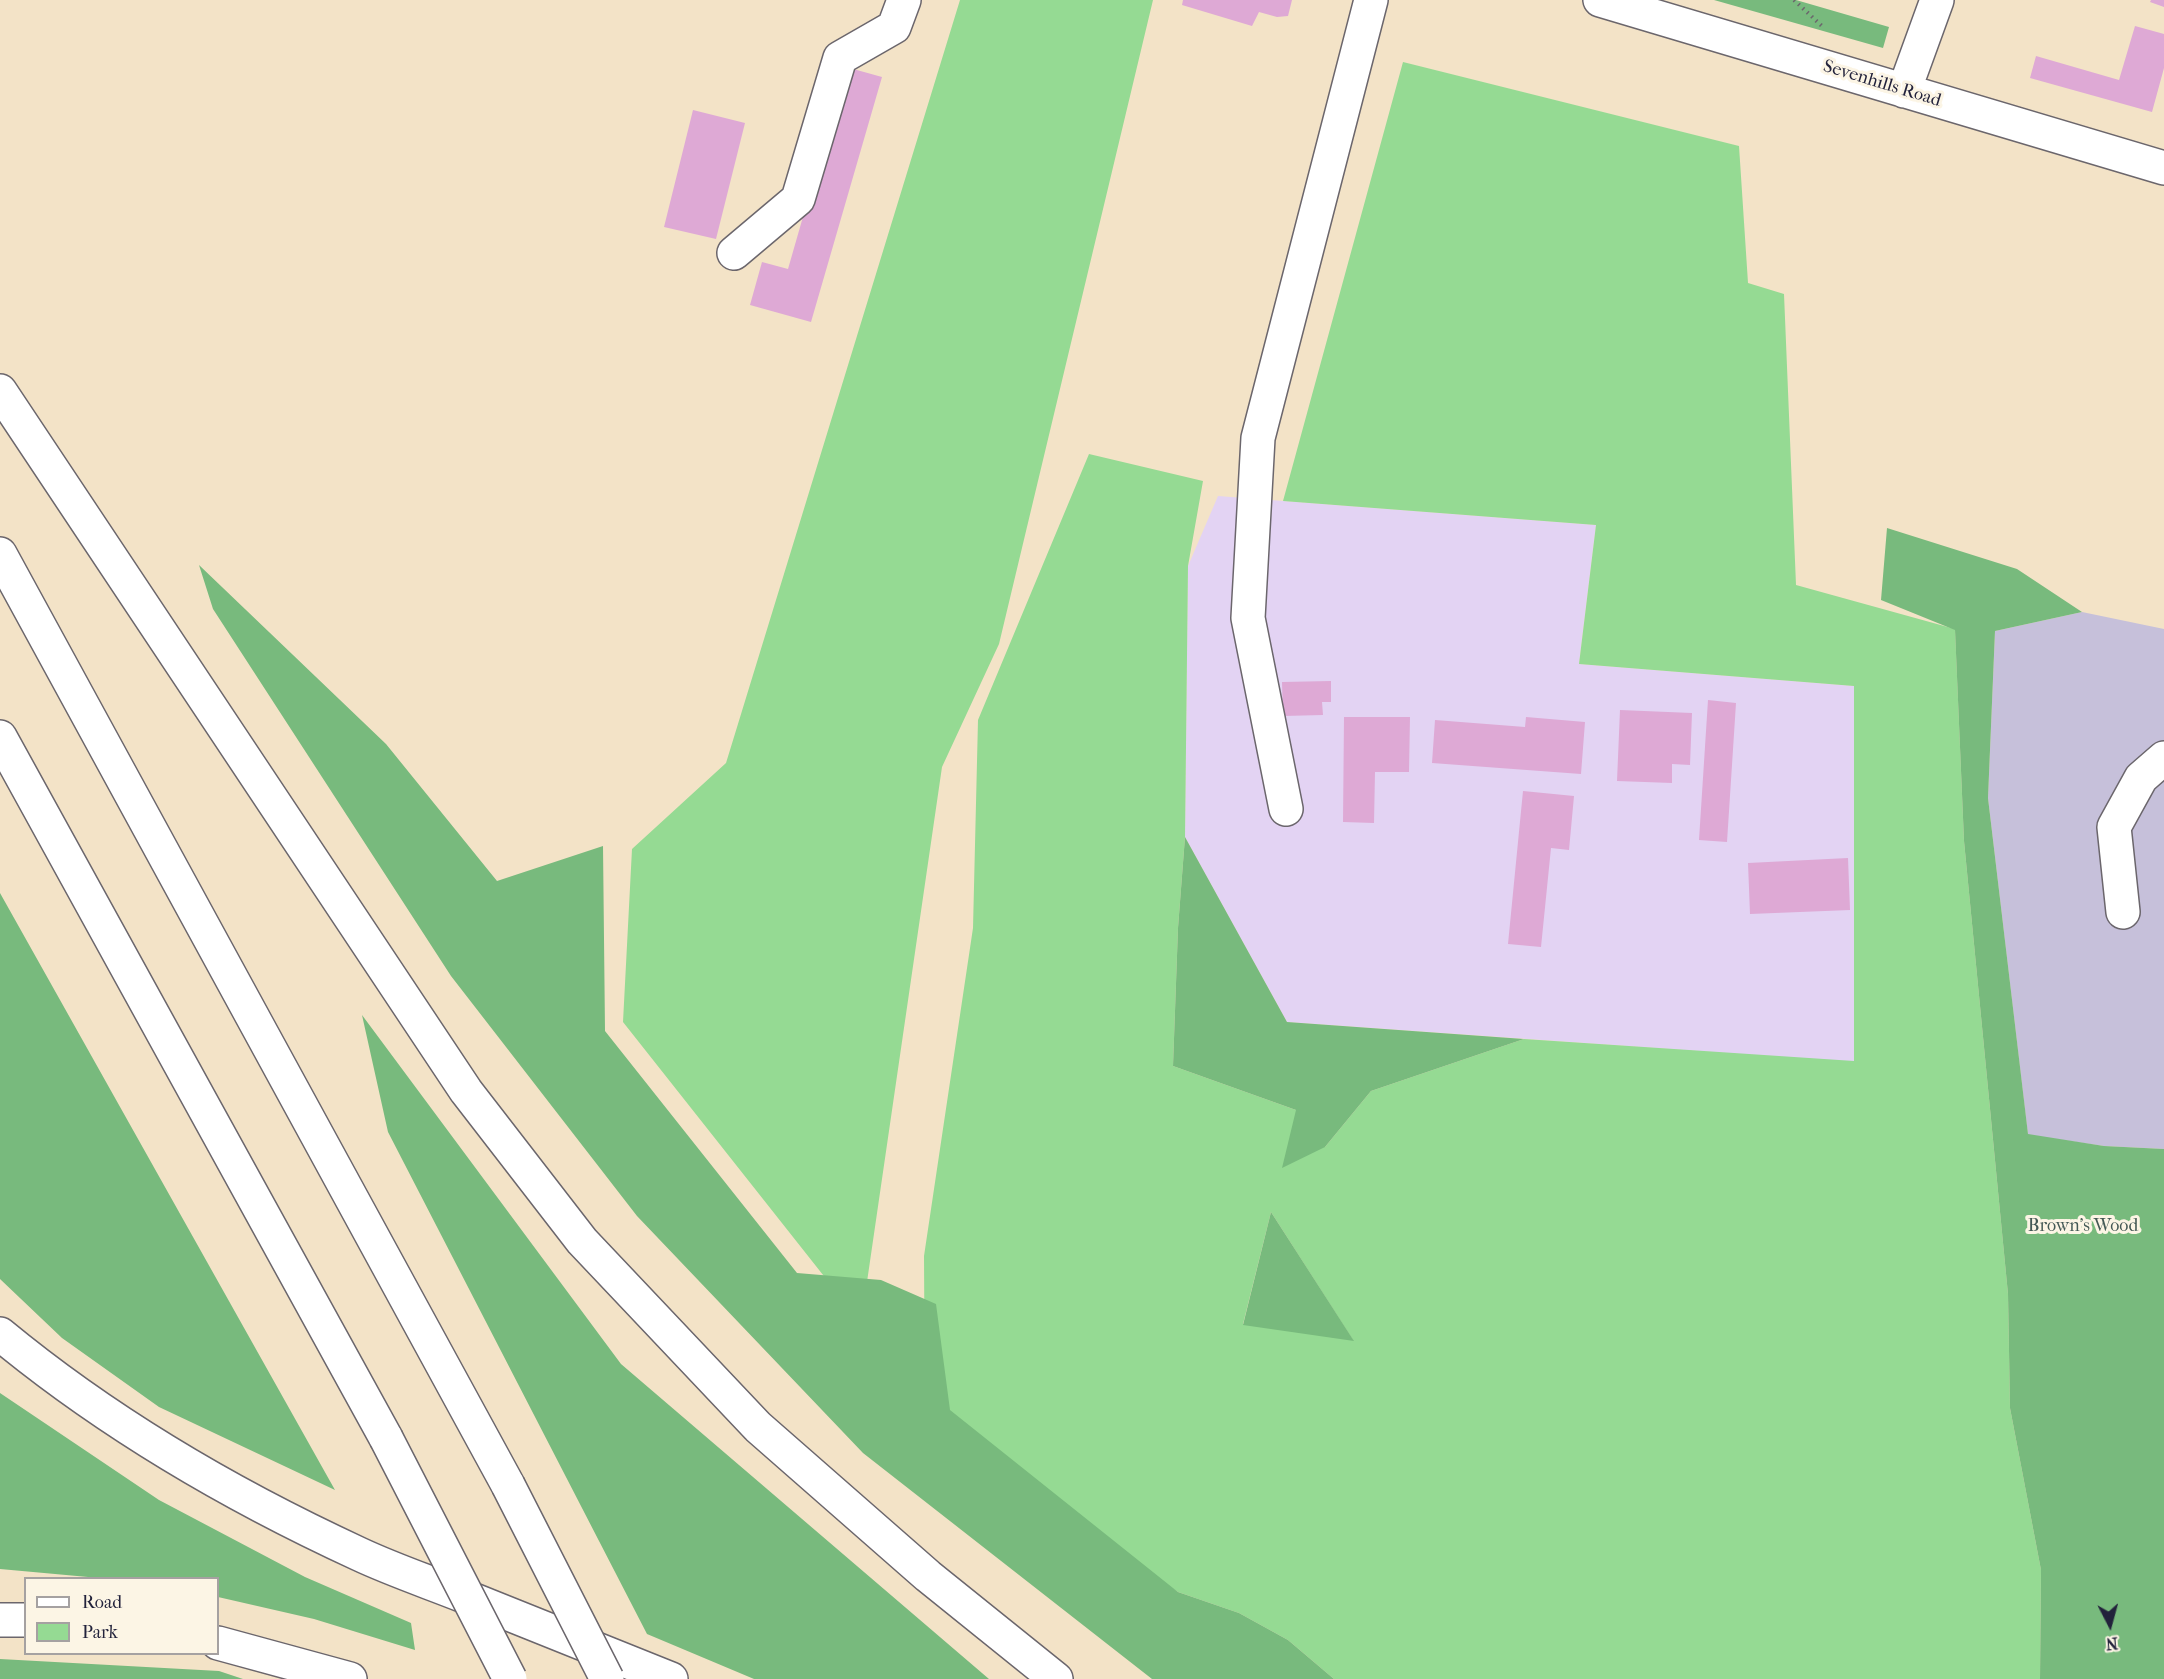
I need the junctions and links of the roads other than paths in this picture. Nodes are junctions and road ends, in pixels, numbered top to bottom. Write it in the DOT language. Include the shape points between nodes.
graph roads {
  1 [pos="904,0"];
  2 [pos="1371,0"];
  3 [pos="1600,0"];
  4 [pos="1937,0"];
  5 [pos="1904,91"];
  6 [pos="2164,168"];
  7 [pos="734,253"];
  8 [pos="0,391"];
  9 [pos="0,554"];
  10 [pos="0,736"];
  11 [pos="2164,758"];
  12 [pos="1286,809"];
  13 [pos="2123,912"];
  14 [pos="0,1334"];
  15 [pos="0,1620"];
  16 [pos="24,1620"];
  17 [pos="219,1643"];
  18 [pos="350,1679"];
  19 [pos="510,1679"];
  20 [pos="607,1679"];
  21 [pos="671,1679"];
  22 [pos="1056,1679"];
  1 -- 7 [label="main road" via="894,27 840,58 798,199"];
  2 -- 12 [label="main road" via="1258,438 1248,618"];
  3 -- 5 [label="main road, Sevenhills Road"];
  4 -- 5 [label="main road"];
  5 -- 6 [label="main road, Sevenhills Road"];
  8 -- 22 [label="main road" via="466,1091 582,1241 758,1428 927,1576"];
  9 -- 20 [label="main road, bridge" via="508,1485"];
  10 -- 19 [label="main road, bridge" via="386,1438"];
  11 -- 13 [label="main road" via="2141,777 2114,827"];
  14 -- 21 [label="main road" via="32,1361 139,1435 264,1508 362,1556"];
  15 -- 16 [label="main road"];
  17 -- 18 [label="main road"];
}
